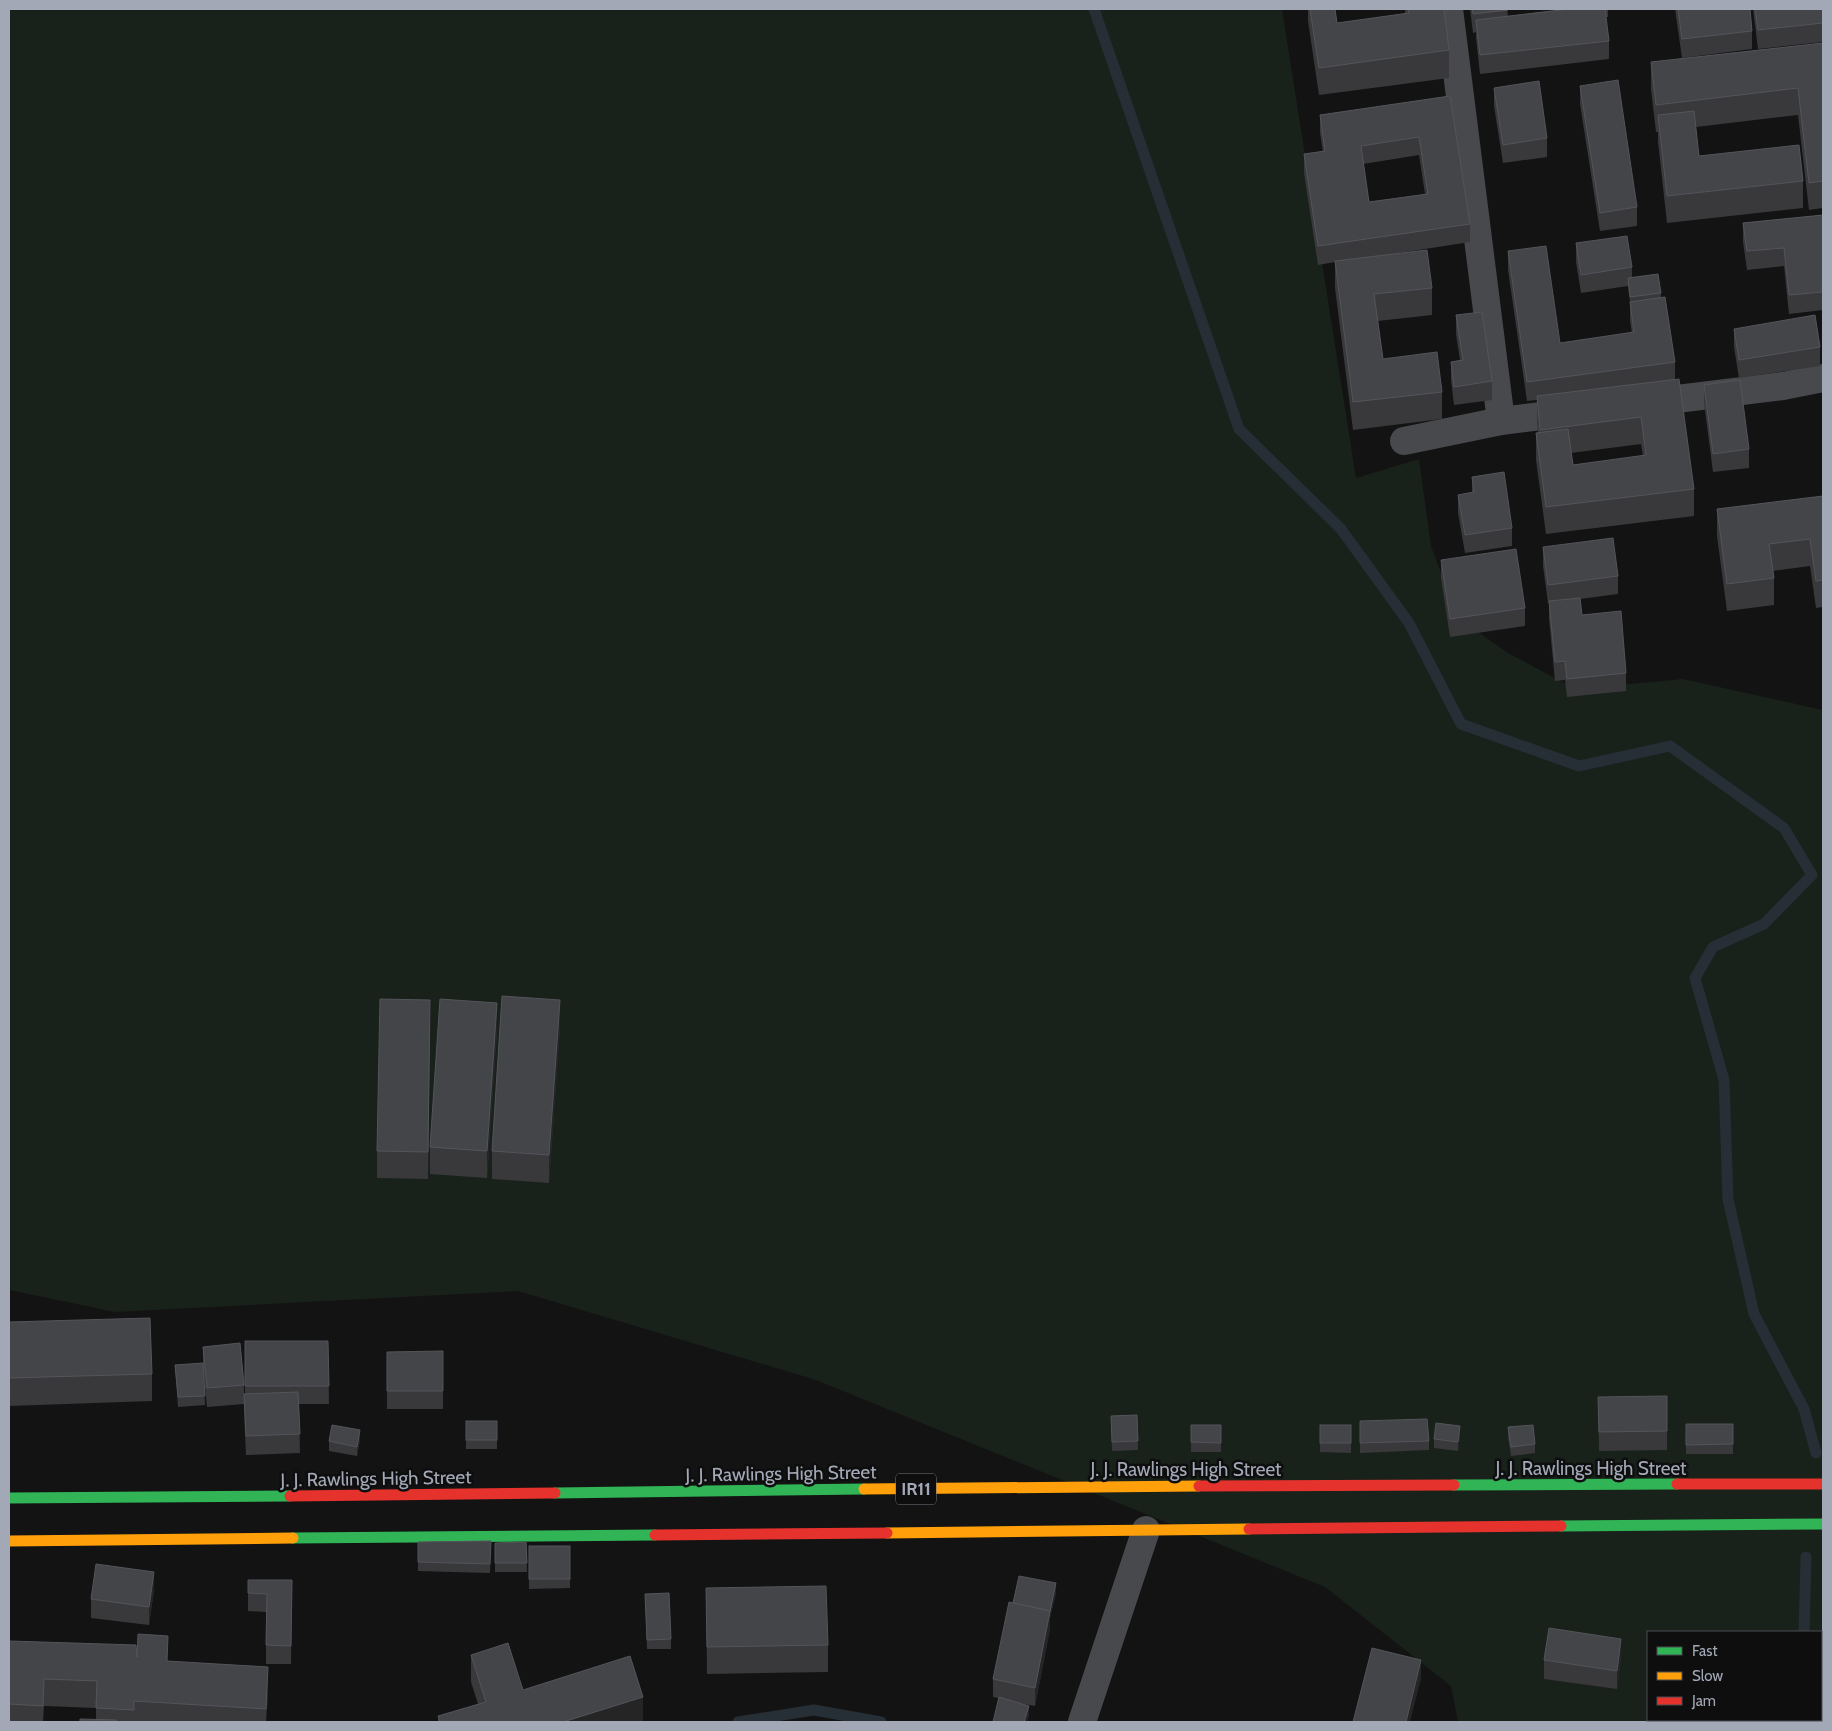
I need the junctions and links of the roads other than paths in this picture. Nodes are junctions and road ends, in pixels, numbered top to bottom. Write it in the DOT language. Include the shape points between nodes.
graph roads {
  1 [pos="1449,9"];
  2 [pos="1823,378"];
  3 [pos="1501,421"];
  4 [pos="1404,441"];
  5 [pos="1823,1484"];
  6 [pos="9,1498"];
  7 [pos="1823,1524"];
  8 [pos="1146,1530"];
  9 [pos="9,1541"];
  10 [pos="1082,1722"];
  1 -- 3 [label="street"];
  2 -- 3 [label="street" via="1783,386"];
  3 -- 4 [label="street"];
  5 -- 6 [label="main road, J. J. Rawlings High Street / IR11" via="1143,1486"];
  7 -- 8 [label="main road, IR11"];
  8 -- 9 [label="main road, IR11"];
  8 -- 10 [label="street"];
}
